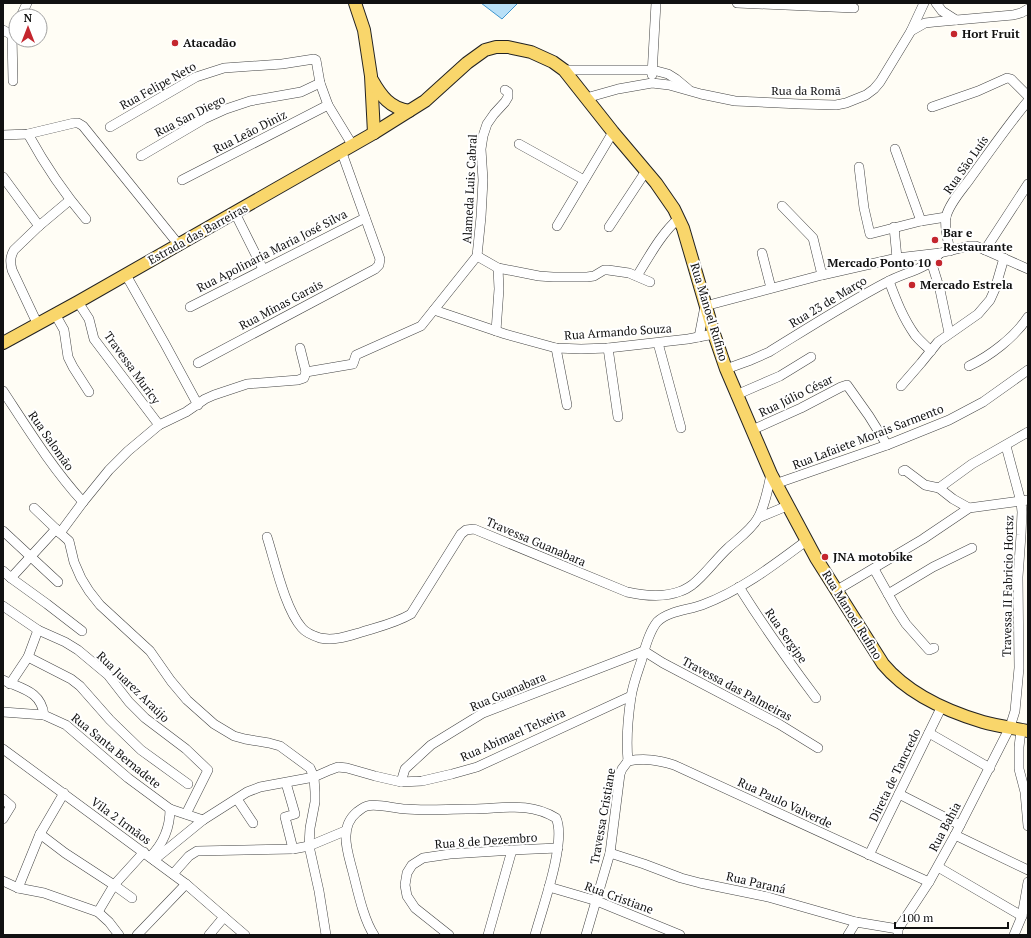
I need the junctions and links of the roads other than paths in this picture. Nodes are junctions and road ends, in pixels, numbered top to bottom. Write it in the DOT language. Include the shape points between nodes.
graph roads {
  1 [pos="355,3"];
  2 [pos="656,3"];
  3 [pos="737,3"];
  4 [pos="924,3"];
  5 [pos="936,3"];
  6 [pos="854,8"];
  7 [pos="1028,9"];
  8 [pos="956,20"];
  9 [pos="911,31"];
  10 [pos="12,48"];
  11 [pos="564,70"];
  12 [pos="653,70"];
  13 [pos="371,76"];
  14 [pos="13,81"];
  15 [pos="320,83"];
  16 [pos="652,83"];
  17 [pos="506,90"];
  18 [pos="691,91"];
  19 [pos="1028,96"];
  20 [pos="586,98"];
  21 [pos="1028,101"];
  22 [pos="328,105"];
  23 [pos="932,107"];
  24 [pos="409,111"];
  25 [pos="390,123"];
  26 [pos="110,127"];
  27 [pos="613,132"];
  28 [pos="374,133"];
  29 [pos="28,134"];
  30 [pos="3,135"];
  31 [pos="519,144"];
  32 [pos="352,146"];
  33 [pos="895,149"];
  34 [pos="342,153"];
  35 [pos="141,156"];
  36 [pos="859,167"];
  37 [pos="646,171"];
  38 [pos="3,177"];
  39 [pos="182,180"];
  40 [pos="584,180"];
  41 [pos="1028,184"];
  42 [pos="70,200"];
  43 [pos="782,206"];
  44 [pos="235,213"];
  45 [pos="946,217"];
  46 [pos="365,218"];
  47 [pos="679,218"];
  48 [pos="86,219"];
  49 [pos="921,221"];
  50 [pos="39,226"];
  51 [pos="557,226"];
  52 [pos="894,227"];
  53 [pos="609,228"];
  54 [pos="179,245"];
  55 [pos="985,250"];
  56 [pos="950,251"];
  57 [pos="762,253"];
  58 [pos="940,253"];
  59 [pos="477,256"];
  60 [pos="897,258"];
  61 [pos="1004,258"];
  62 [pos="931,261"];
  63 [pos="498,268"];
  64 [pos="263,269"];
  65 [pos="1028,270"];
  66 [pos="126,275"];
  67 [pos="822,275"];
  68 [pos="637,276"];
  69 [pos="888,281"];
  70 [pos="650,282"];
  71 [pos="771,288"];
  72 [pos="78,302"];
  73 [pos="705,306"];
  74 [pos="190,307"];
  75 [pos="434,310"];
  76 [pos="55,314"];
  77 [pos="1028,317"];
  78 [pos="37,323"];
  79 [pos="496,331"];
  80 [pos="949,333"];
  81 [pos="714,334"];
  82 [pos="699,337"];
  83 [pos="3,343"];
  84 [pos="658,343"];
  85 [pos="300,348"];
  86 [pos="556,348"];
  87 [pos="608,348"];
  88 [pos="931,351"];
  89 [pos="811,357"];
  90 [pos="198,363"];
  91 [pos="969,366"];
  92 [pos="726,369"];
  93 [pos="1028,370"];
  94 [pos="306,372"];
  95 [pos="901,386"];
  96 [pos="3,391"];
  97 [pos="89,392"];
  98 [pos="736,395"];
  99 [pos="198,405"];
  100 [pos="567,406"];
  101 [pos="618,417"];
  102 [pos="159,425"];
  103 [pos="681,428"];
  104 [pos="752,430"];
  105 [pos="1028,432"];
  106 [pos="887,445"];
  107 [pos="1006,446"];
  108 [pos="902,471"];
  109 [pos="773,479"];
  110 [pos="939,488"];
  111 [pos="1024,501"];
  112 [pos="83,502"];
  113 [pos="787,506"];
  114 [pos="34,508"];
  115 [pos="969,508"];
  116 [pos="758,518"];
  117 [pos="3,531"];
  118 [pos="58,531"];
  119 [pos="267,537"];
  120 [pos="806,541"];
  121 [pos="972,548"];
  122 [pos="32,556"];
  123 [pos="874,569"];
  124 [pos="3,571"];
  125 [pos="11,578"];
  126 [pos="58,582"];
  127 [pos="739,587"];
  128 [pos="837,590"];
  129 [pos="888,594"];
  130 [pos="3,606"];
  131 [pos="38,630"];
  132 [pos="82,631"];
  133 [pos="934,648"];
  134 [pos="644,651"];
  135 [pos="28,656"];
  136 [pos="6,682"];
  137 [pos="631,696"];
  138 [pos="816,698"];
  139 [pos="942,706"];
  140 [pos="3,712"];
  141 [pos="44,715"];
  142 [pos="1020,729"];
  143 [pos="929,733"];
  144 [pos="818,748"];
  145 [pos="3,749"];
  146 [pos="628,761"];
  147 [pos="990,768"];
  148 [pos="314,777"];
  149 [pos="401,782"];
  150 [pos="286,783"];
  151 [pos="188,784"];
  152 [pos="1027,793"];
  153 [pos="64,794"];
  154 [pos="899,794"];
  155 [pos="3,799"];
  156 [pos="236,799"];
  157 [pos="170,809"];
  158 [pos="186,814"];
  159 [pos="3,819"];
  160 [pos="203,820"];
  161 [pos="253,823"];
  162 [pos="960,825"];
  163 [pos="1028,826"];
  164 [pos="345,831"];
  165 [pos="40,834"];
  166 [pos="955,835"];
  167 [pos="309,846"];
  168 [pos="558,848"];
  169 [pos="293,849"];
  170 [pos="512,850"];
  171 [pos="610,853"];
  172 [pos="869,855"];
  173 [pos="149,856"];
  174 [pos="938,867"];
  175 [pos="1028,870"];
  176 [pos="173,874"];
  177 [pos="3,881"];
  178 [pos="929,882"];
  179 [pos="1028,882"];
  180 [pos="186,884"];
  181 [pos="114,885"];
  182 [pos="549,887"];
  183 [pos="18,888"];
  184 [pos="132,898"];
  185 [pos="597,901"];
  186 [pos="98,912"];
  187 [pos="223,916"];
  188 [pos="1022,916"];
  189 [pos="856,922"];
  190 [pos="898,932"];
  191 [pos="118,935"];
  192 [pos="137,935"];
  193 [pos="209,935"];
  194 [pos="245,935"];
  195 [pos="326,935"];
  196 [pos="374,935"];
  197 [pos="449,935"];
  198 [pos="488,935"];
  199 [pos="535,935"];
  200 [pos="586,935"];
  201 [pos="680,935"];
  202 [pos="848,935"];
  203 [pos="1014,935"];
  1 -- 13 [label="main road" via="364,30"];
  2 -- 12 [label="street"];
  3 -- 6 [label="street"];
  4 -- 9 [label="street, Rua da Romã"];
  5 -- 8 [label="street" via="942,11"];
  7 -- 8 [label="street" via="1013,15"];
  8 -- 9 [label="street" via="925,23"];
  9 -- 18 [label="street, Rua da Romã" via="874,89 846,103 825,105 748,102"];
  10 -- 14 [label="street"];
  11 -- 12 [label="street, Rua da Romã"];
  11 -- 20 [label="main road, Rua Manoel Rufino"];
  11 -- 24 [label="main road, Rua Manoel Rufino" via="531,52 496,47 477,55 438,90"];
  12 -- 16 [label="street"];
  12 -- 18 [label="street, Rua da Romã" via="676,78"];
  13 -- 24 [label="main road" via="387,101 401,110"];
  13 -- 28 [label="main road"];
  15 -- 22 [label="street, Rua Felipe Neto"];
  15 -- 26 [label="street, Rua Felipe Neto" via="314,59 224,68 196,77"];
  15 -- 35 [label="street, Rua San Diego" via="295,94 250,101 226,109"];
  16 -- 18 [label="street, Rua da Romã"];
  16 -- 20 [label="street, Rua da Romã"];
  17 -- 59 [label="street, Alameda Luis Cabral" via="506,102 487,124 483,136 483,180"];
  19 -- 23 [label="street" via="1011,79 1006,78"];
  20 -- 27 [label="main road, Rua Manoel Rufino"];
  21 -- 45 [label="street, Rua São Luís" via="958,195"];
  22 -- 32 [label="street, Rua Felipe Neto"];
  22 -- 39 [label="street, Rua Leão Diniz"];
  24 -- 25 [label="main road, Rua Manoel Rufino"];
  25 -- 28 [label="main road, Estrada das Barreiras"];
  27 -- 37 [label="main road, Rua Manoel Rufino"];
  27 -- 40 [label="street"];
  28 -- 32 [label="main road, Estrada das Barreiras"];
  29 -- 30 [label="street"];
  29 -- 42 [label="street" via="42,160"];
  29 -- 54 [label="street" via="68,124 78,123 83,126"];
  31 -- 40 [label="street"];
  32 -- 34 [label="main road, Estrada das Barreiras"];
  33 -- 49 [label="street"];
  34 -- 44 [label="main road, Estrada das Barreiras"];
  34 -- 46 [label="street"];
  36 -- 52 [label="street" via="870,234"];
  37 -- 47 [label="main road, Rua Manoel Rufino"];
  37 -- 53 [label="street"];
  38 -- 50 [label="street"];
  40 -- 51 [label="street"];
  41 -- 55 [label="street"];
  42 -- 48 [label="street"];
  42 -- 50 [label="street"];
  43 -- 67 [label="street" via="813,238"];
  44 -- 54 [label="main road, Estrada das Barreiras"];
  44 -- 64 [label="street"];
  45 -- 49 [label="street"];
  45 -- 56 [label="street"];
  46 -- 64 [label="street, Rua Apolinaria Maria José Silva"];
  46 -- 90 [label="street, Rua Minas Garais" via="380,259 376,269"];
  47 -- 68 [label="street" via="661,238"];
  47 -- 73 [label="main road, Rua Manoel Rufino"];
  49 -- 52 [label="street"];
  50 -- 78 [label="street" via="14,250 10,264"];
  52 -- 60 [label="street"];
  54 -- 66 [label="main road, Estrada das Barreiras"];
  55 -- 56 [label="street" via="973,246"];
  55 -- 61 [label="street"];
  56 -- 58 [label="street"];
  57 -- 71 [label="street"];
  58 -- 60 [label="street"];
  58 -- 62 [label="street, Rua 23 de Março"];
  59 -- 63 [label="street"];
  59 -- 75 [label="street, Alameda Luis Cabral"];
  60 -- 67 [label="street"];
  61 -- 65 [label="street"];
  61 -- 80 [label="street" via="990,300 978,314"];
  62 -- 69 [label="street, Rua 23 de Março" via="915,271"];
  62 -- 80 [label="street"];
  63 -- 68 [label="street" via="553,277 591,277 604,270"];
  63 -- 79 [label="street"];
  64 -- 74 [label="street, Rua Apolinaria Maria José Silva"];
  66 -- 72 [label="main road, Estrada das Barreiras"];
  66 -- 99 [label="street"];
  67 -- 71 [label="street"];
  68 -- 70 [label="street"];
  69 -- 88 [label="street" via="908,324"];
  69 -- 92 [label="street, Rua 23 de Março" via="769,352"];
  71 -- 73 [label="street"];
  72 -- 76 [label="main road, Estrada das Barreiras"];
  72 -- 102 [label="street, Travessa Muricy" via="89,319 94,339"];
  73 -- 81 [label="main road, Rua Manoel Rufino"];
  73 -- 82 [label="street"];
  75 -- 79 [label="street, Rua Armando Souza"];
  75 -- 94 [label="street, Alameda Luis Cabral" via="420,326 356,355 353,364"];
  76 -- 78 [label="main road, Estrada das Barreiras"];
  76 -- 97 [label="street" via="64,330 68,357"];
  77 -- 91 [label="street" via="987,357"];
  78 -- 83 [label="main road, Estrada das Barreiras"];
  79 -- 86 [label="street, Rua Armando Souza"];
  80 -- 88 [label="street"];
  81 -- 82 [label="street, Rua Armando Souza"];
  81 -- 92 [label="main road, Rua Manoel Rufino"];
  82 -- 84 [label="street, Rua Armando Souza"];
  84 -- 87 [label="street, Rua Armando Souza"];
  84 -- 103 [label="street"];
  85 -- 94 [label="street"];
  86 -- 87 [label="street, Rua Armando Souza"];
  86 -- 100 [label="street"];
  87 -- 101 [label="street"];
  88 -- 95 [label="street"];
  89 -- 98 [label="street" via="780,376"];
  92 -- 98 [label="main road, Rua Manoel Rufino"];
  93 -- 106 [label="street, Rua Lafaiete Morais Sarmento" via="983,402 949,420"];
  94 -- 99 [label="street" via="302,379 247,384 214,395"];
  96 -- 112 [label="street, Rua Salomão" via="55,468"];
  98 -- 104 [label="main road, Rua Manoel Rufino"];
  99 -- 102 [label="street"];
  102 -- 112 [label="street" via="118,460"];
  104 -- 106 [label="street, Rua Júlio César" via="847,385"];
  104 -- 109 [label="main road, Rua Manoel Rufino"];
  105 -- 107 [label="street"];
  106 -- 109 [label="street, Rua Lafaiete Morais Sarmento"];
  107 -- 110 [label="street" via="972,464"];
  107 -- 111 [label="street, Travessa II Fabricio Hortsz"];
  108 -- 110 [label="street" via="906,470 928,486"];
  109 -- 113 [label="main road, Rua Manoel Rufino"];
  109 -- 116 [label="street, Travessa Guanabara"];
  110 -- 115 [label="street"];
  111 -- 115 [label="street"];
  111 -- 142 [label="street, Travessa II Fabricio Hortsz" via="1018,577 1018,682 1015,711"];
  112 -- 118 [label="street"];
  113 -- 116 [label="street, Travessa Guanabara"];
  113 -- 120 [label="main road, Rua Manoel Rufino"];
  114 -- 118 [label="street"];
  115 -- 123 [label="street"];
  116 -- 119 [label="street, Travessa Guanabara" via="692,585 669,595 655,596 627,592 474,529 466,530 456,541 411,614 398,621 331,639 310,634 303,629 290,611"];
  117 -- 122 [label="street"];
  118 -- 122 [label="street"];
  118 -- 148 [label="street" via="69,540 74,562 89,592 150,651 187,700 214,724 234,736 280,746 310,768"];
  120 -- 127 [label="street"];
  120 -- 128 [label="main road, Rua Manoel Rufino"];
  121 -- 129 [label="street" via="933,567"];
  122 -- 125 [label="street"];
  122 -- 126 [label="street"];
  123 -- 128 [label="street"];
  123 -- 129 [label="street"];
  124 -- 125 [label="street"];
  125 -- 132 [label="street"];
  127 -- 134 [label="street" via="702,605 663,618 653,628"];
  127 -- 138 [label="street, Rua Sergipe" via="773,641"];
  128 -- 139 [label="main road, Rua Manoel Rufino" via="891,674 913,691"];
  129 -- 133 [label="street" via="906,624 929,650"];
  130 -- 131 [label="street, Rua Juarez Araújo"];
  131 -- 135 [label="street"];
  131 -- 158 [label="street, Rua Juarez Araújo" via="78,650 108,675 145,718 186,749 208,770"];
  134 -- 137 [label="street"];
  134 -- 144 [label="street, Travessa das Palmeiras"];
  134 -- 149 [label="street, Rua Guanabara" via="482,713 432,745 405,769"];
  135 -- 136 [label="street"];
  135 -- 151 [label="street" via="80,686 141,750"];
  136 -- 141 [label="street" via="35,695 43,707"];
  137 -- 146 [label="street"];
  137 -- 149 [label="street, Rua Abimael Telxeira" via="477,767 427,780"];
  139 -- 142 [label="main road, Rua Manoel Rufino" via="984,722"];
  139 -- 143 [label="street, Direta de Tancredo"];
  140 -- 141 [label="street"];
  141 -- 157 [label="street, Rua Santa Bernadete" via="66,725 128,778"];
  142 -- 147 [label="street, Rua Bahia"];
  142 -- 152 [label="street" via="1019,769"];
  143 -- 147 [label="street"];
  143 -- 154 [label="street, Direta de Tancredo"];
  145 -- 153 [label="street, Vila 2 Irmãos"];
  146 -- 171 [label="street, Travessa Cristiane" via="620,774"];
  146 -- 172 [label="street, Rua Paulo Valverde" via="642,758 657,759 674,765"];
  147 -- 162 [label="street, Rua Bahia"];
  148 -- 149 [label="street, Rua Abimael Telxeira" via="330,770 347,768"];
  148 -- 150 [label="street, Rua Abimael Telxeira"];
  148 -- 167 [label="street" via="315,802"];
  150 -- 156 [label="street, Rua Abimael Telxeira" via="260,787"];
  150 -- 169 [label="street" via="295,814 284,817"];
  152 -- 163 [label="street"];
  153 -- 165 [label="street"];
  153 -- 173 [label="street, Vila 2 Irmãos"];
  154 -- 162 [label="street"];
  154 -- 172 [label="street, Direta de Tancredo"];
  155 -- 159 [label="street" via="11,806"];
  156 -- 160 [label="street, Rua Abimael Telxeira"];
  156 -- 161 [label="street"];
  157 -- 158 [label="street, Rua Santa Bernadete"];
  157 -- 173 [label="street" via="167,830 156,851"];
  158 -- 160 [label="street, Rua Santa Bernadete"];
  160 -- 173 [label="street, Rua Abimael Telxeira"];
  162 -- 166 [label="street, Rua Bahia"];
  164 -- 167 [label="street"];
  164 -- 168 [label="street" via="354,814 367,806 406,809 529,807 556,818 559,829"];
  164 -- 196 [label="street" via="347,851 366,918"];
  165 -- 181 [label="street"];
  165 -- 183 [label="street"];
  166 -- 174 [label="street, Rua Bahia"];
  166 -- 175 [label="street"];
  167 -- 169 [label="street"];
  167 -- 195 [label="street"];
  168 -- 170 [label="street, Rua 8 de Dezembro"];
  168 -- 182 [label="street"];
  169 -- 176 [label="street" via="198,851 189,856"];
  170 -- 197 [label="street, Rua 8 de Dezembro" via="422,858 412,865 407,873 405,885 407,896 415,908"];
  170 -- 198 [label="street"];
  171 -- 185 [label="street, Travessa Cristiane"];
  171 -- 189 [label="street, Rua Paraná" via="681,878 768,897"];
  172 -- 178 [label="street, Rua Paulo Valverde"];
  173 -- 176 [label="street, Vila 2 Irmãos"];
  173 -- 181 [label="street"];
  174 -- 178 [label="street, Rua Bahia"];
  174 -- 188 [label="street"];
  176 -- 180 [label="street, Vila 2 Irmãos"];
  177 -- 183 [label="street"];
  178 -- 190 [label="street, Rua Bahia"];
  179 -- 188 [label="street"];
  180 -- 187 [label="street, Vila 2 Irmãos"];
  180 -- 192 [label="street"];
  181 -- 184 [label="street"];
  181 -- 186 [label="street"];
  182 -- 185 [label="street, Rua Cristiane"];
  182 -- 199 [label="street"];
  183 -- 186 [label="street" via="44,893"];
  185 -- 200 [label="street, Travessa Cristiane"];
  185 -- 201 [label="street, Rua Cristiane"];
  186 -- 191 [label="street"];
  187 -- 193 [label="street"];
  187 -- 194 [label="street, Vila 2 Irmãos"];
  188 -- 203 [label="street"];
  189 -- 190 [label="street, Rua Paraná"];
  189 -- 202 [label="street"];
}
